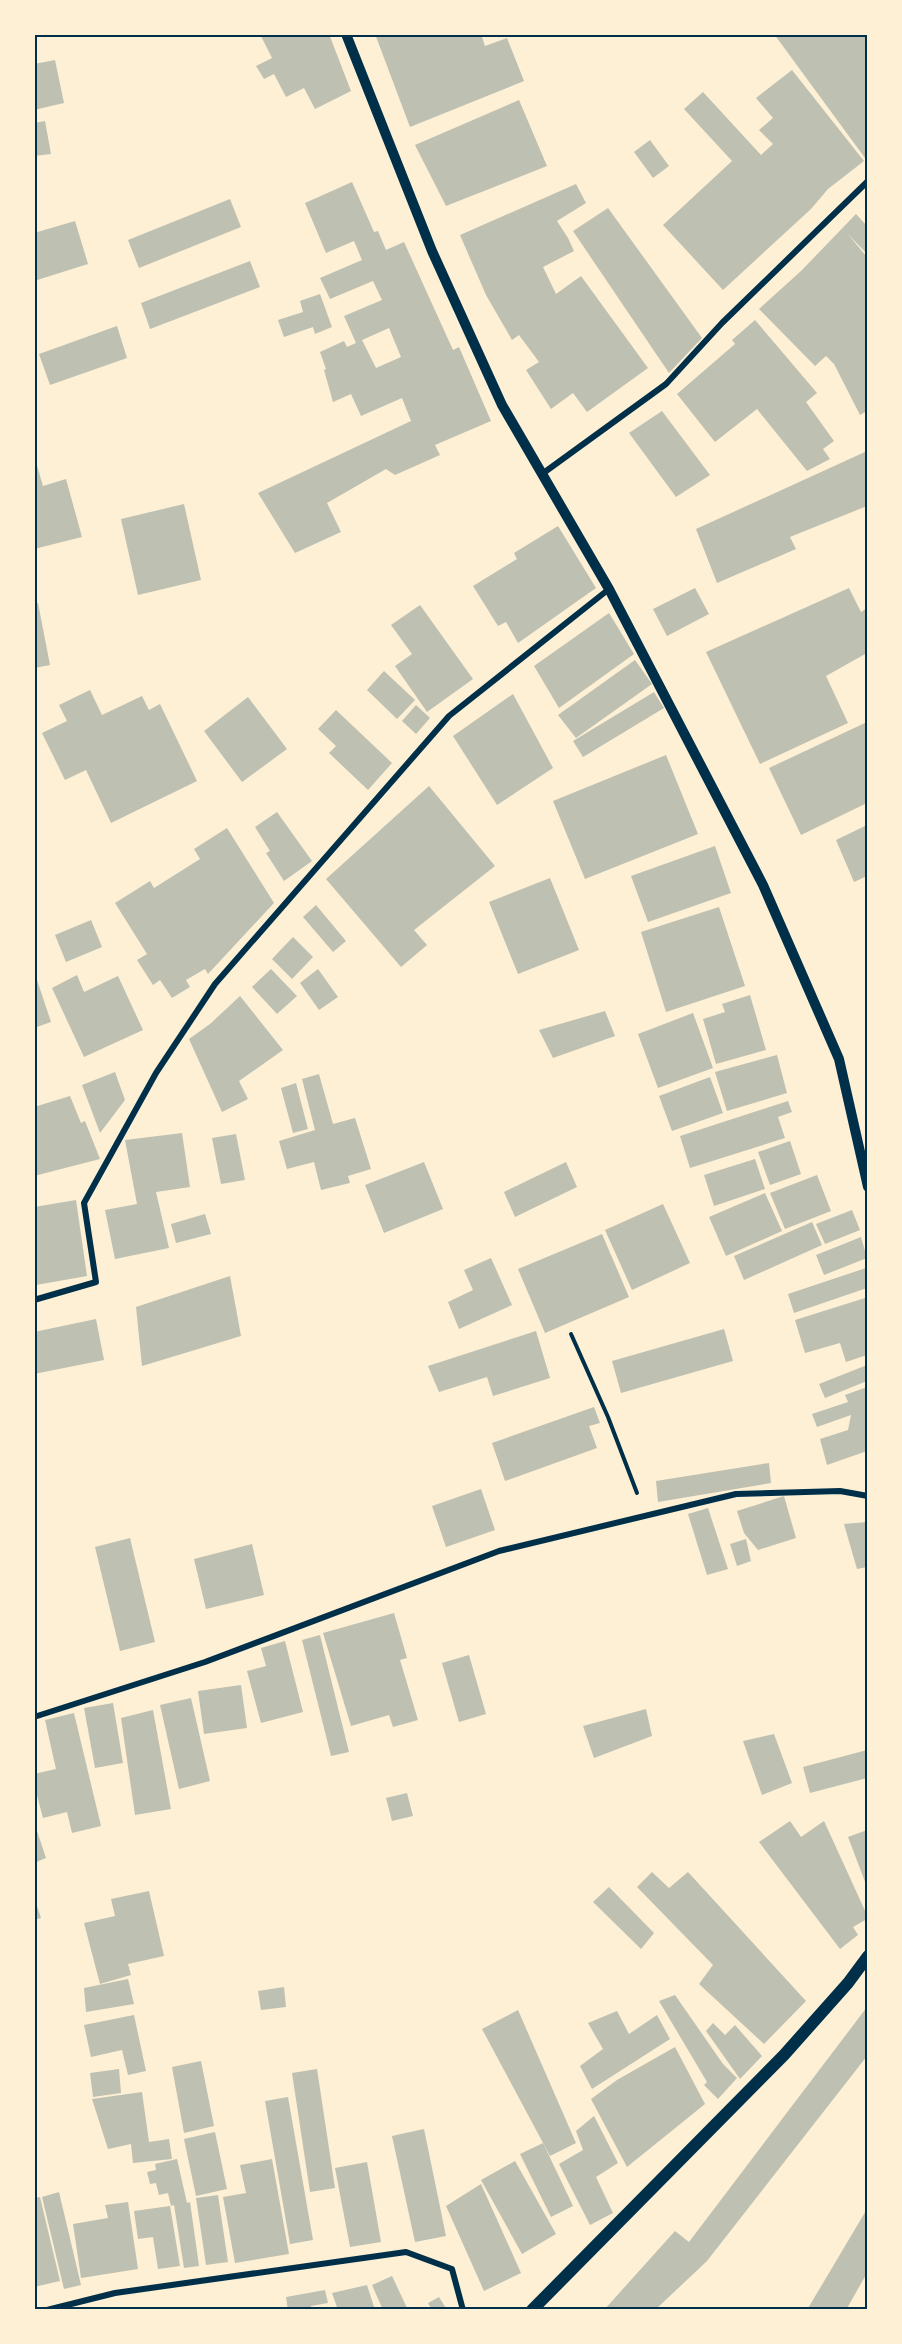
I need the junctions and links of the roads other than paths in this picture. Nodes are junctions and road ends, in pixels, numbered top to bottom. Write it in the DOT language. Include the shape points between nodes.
graph roads {
  1 [pos="346,34"];
  2 [pos="867,181"];
  3 [pos="542,474"];
  4 [pos="609,589"];
  5 [pos="867,1187"];
  6 [pos="34,1300"];
  7 [pos="867,1496"];
  8 [pos="34,1718"];
  9 [pos="867,1956"];
  10 [pos="47,2310"];
  11 [pos="463,2310"];
  12 [pos="532,2310"];
  1 -- 3 [label="street" via="432,251 502,405"];
  2 -- 3 [label="street" via="722,323 666,384"];
  3 -- 4 [label="street"];
  4 -- 5 [label="street" via="763,885 839,1059"];
  4 -- 6 [label="street" via="449,716 215,984 156,1073 84,1203 96,1282"];
  7 -- 8 [label="street" via="840,1491 736,1494 499,1551 205,1662"];
  9 -- 12 [label="main road" via="784,2055"];
  10 -- 11 [label="street" via="115,2293 406,2252 452,2270"];
}
